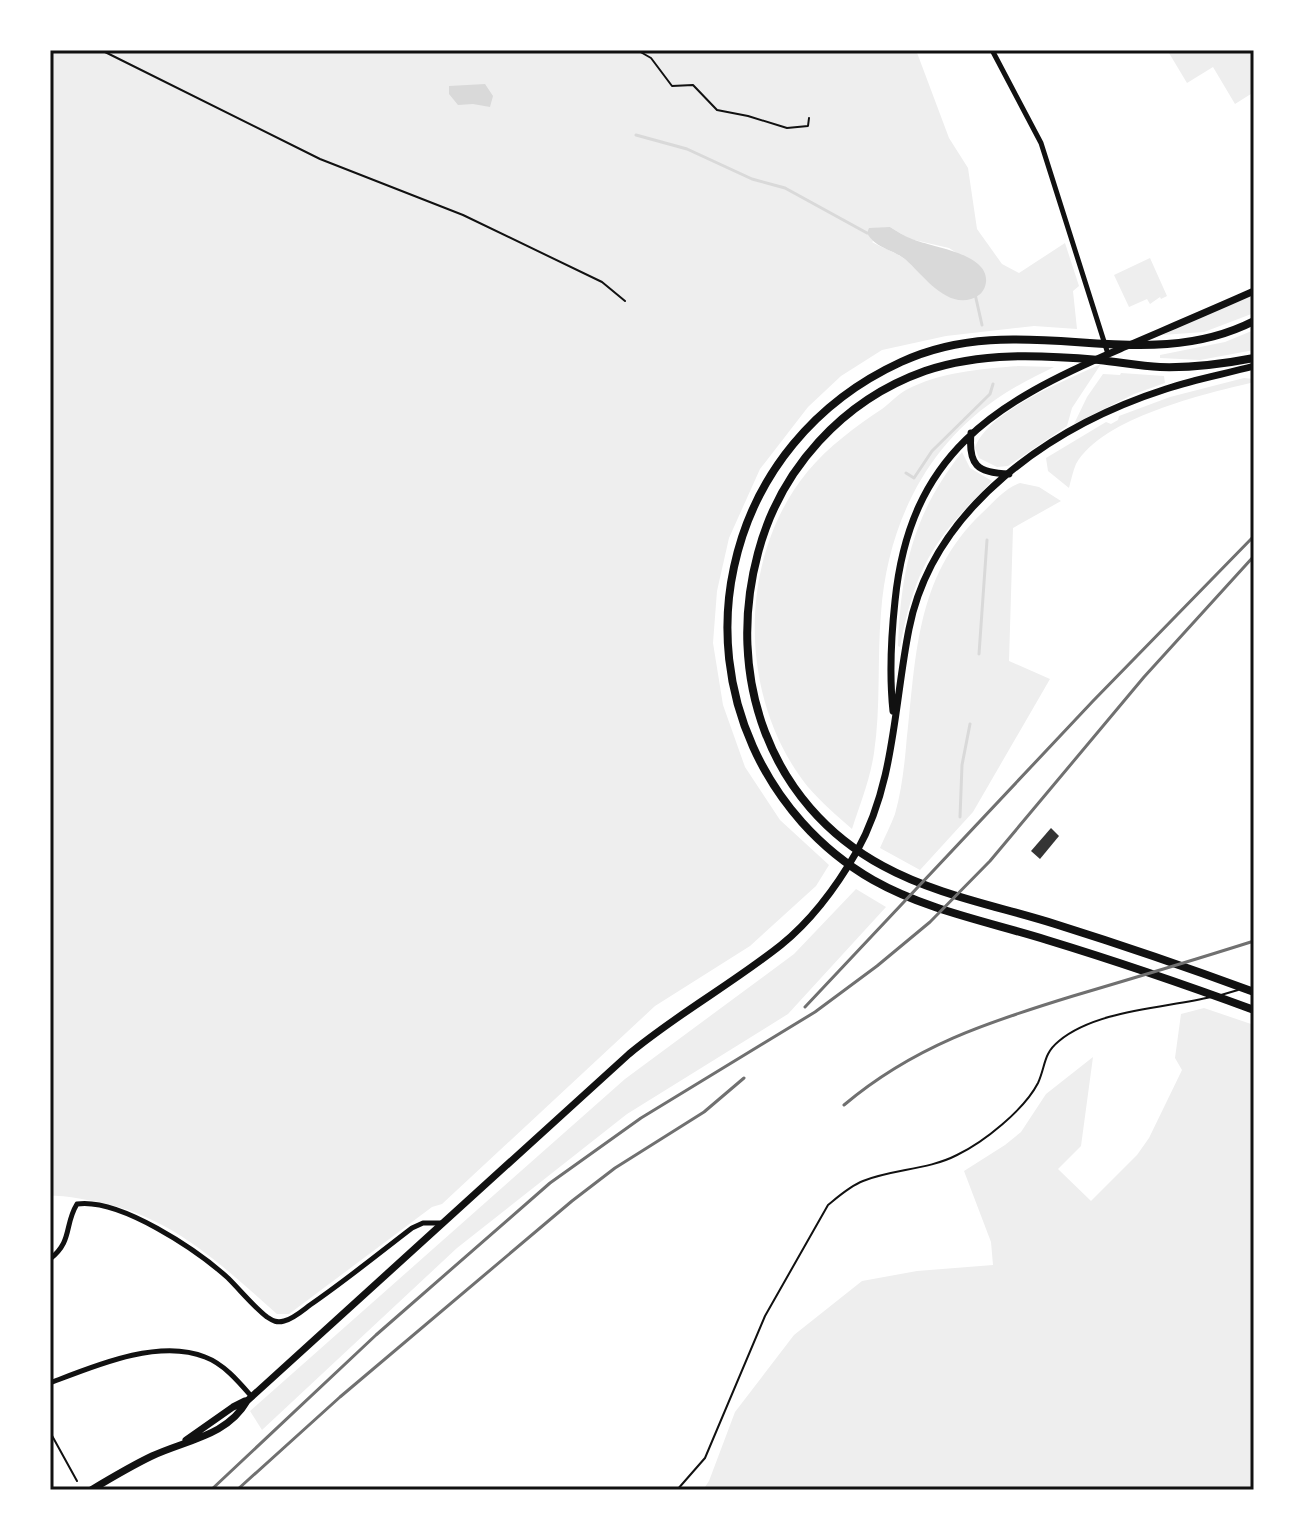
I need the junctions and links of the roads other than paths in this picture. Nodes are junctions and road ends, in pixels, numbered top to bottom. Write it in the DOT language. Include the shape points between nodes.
graph roads {
  1 [pos="992,50"];
  2 [pos="1254,291"];
  3 [pos="1254,321"];
  4 [pos="1108,354"];
  5 [pos="1254,358"];
  6 [pos="1254,366"];
  7 [pos="971,433"];
  8 [pos="1009,474"];
  9 [pos="894,717"];
  10 [pos="1254,985"];
  11 [pos="1254,992"];
  12 [pos="1254,1010"];
  13 [pos="444,1223"];
  14 [pos="50,1259"];
  15 [pos="50,1383"];
  16 [pos="250,1399"];
  17 [pos="91,1490"];
  18 [pos="677,1490"];
  1 -- 4 [label="street" via="1041,143"];
  2 -- 4 [label="main road"];
  3 -- 12 [label="highway" via="1186,344 993,338 965,342 917,355 872,376 808,426 763,489 734,566 728,649 745,729 769,779 794,815 848,864 906,897"];
  4 -- 7 [label="main road" via="1012,402"];
  5 -- 11 [label="highway" via="1160,367 1047,357 970,360 925,371 875,395 828,431 776,500 748,594 746,637 759,717 785,774 837,834 882,866 913,881"];
  6 -- 8 [label="main road" via="1118,407 1056,440"];
  7 -- 8 [label="main road" via="974,464"];
  7 -- 9 [label="main road" via="936,475 904,548 893,623"];
  8 -- 9 [label="main road" via="961,521 930,565 915,603"];
  9 -- 13 [label="main road" via="883,784 866,833 820,906 781,944 656,1032"];
  10 -- 18 [label="lane" via="1083,1026 1046,1054 1038,1082 1020,1108 970,1148 940,1162 863,1180 836,1199 817,1222 765,1316 705,1458"];
  13 -- 14 [label="street" via="412,1228 279,1323 210,1262 115,1210 77,1204 66,1242"];
  13 -- 16 [label="main road"];
  15 -- 16 [label="street" via="134,1355 177,1350 223,1367"];
  16 -- 17 [label="main road"];
}
